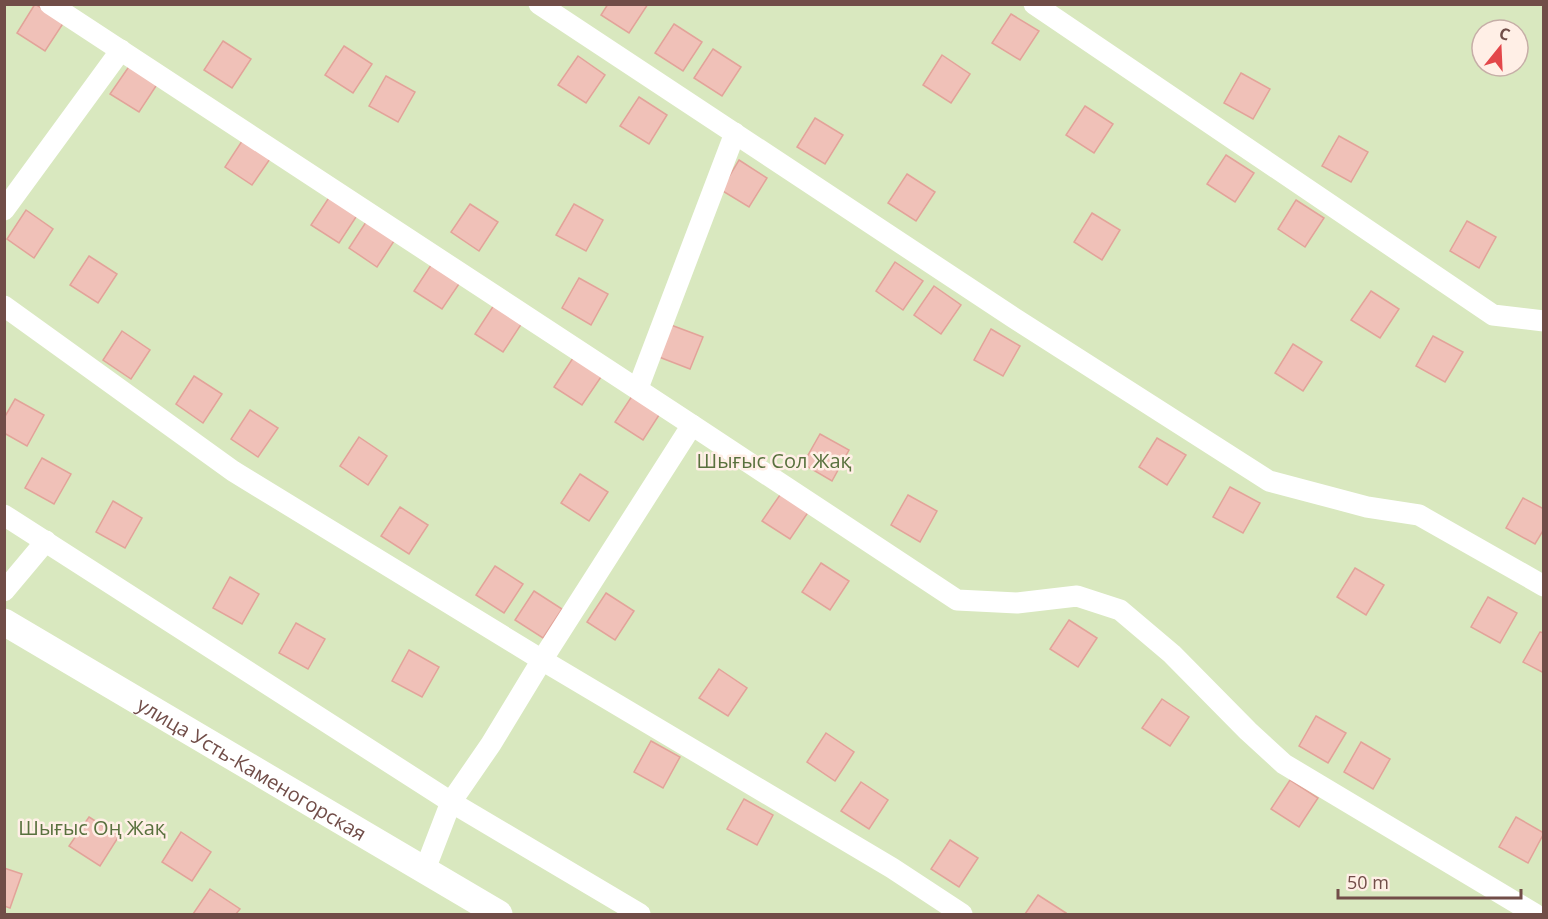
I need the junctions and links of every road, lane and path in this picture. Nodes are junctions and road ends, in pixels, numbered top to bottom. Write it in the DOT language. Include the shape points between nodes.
graph roads {
  1 [pos="50,4"];
  2 [pos="539,4"];
  3 [pos="1034,4"];
  4 [pos="121,50"];
  5 [pos="735,133"];
  6 [pos="4,210"];
  7 [pos="4,306"];
  8 [pos="1544,321"];
  9 [pos="638,388"];
  10 [pos="692,425"];
  11 [pos="4,514"];
  12 [pos="46,541"];
  13 [pos="1544,586"];
  14 [pos="4,591"];
  15 [pos="4,622"];
  16 [pos="542,660"];
  17 [pos="451,802"];
  18 [pos="424,872"];
  19 [pos="499,915"];
  20 [pos="640,915"];
  21 [pos="962,915"];
  22 [pos="1535,915"];
  1 -- 4 [label="street"];
  2 -- 5 [label="street"];
  3 -- 8 [label="street" via="1493,315"];
  4 -- 6 [label="street"];
  4 -- 9 [label="street"];
  5 -- 9 [label="street"];
  5 -- 13 [label="street" via="1269,481 1367,507 1419,515"];
  7 -- 16 [label="street" via="232,471"];
  9 -- 10 [label="street"];
  10 -- 16 [label="street"];
  10 -- 22 [label="street" via="957,600 1017,603 1077,596 1120,610 1172,654 1284,764"];
  11 -- 12 [label="street"];
  12 -- 14 [label="street"];
  12 -- 17 [label="street"];
  15 -- 18 [label="street, улица Усть-Каменогорская"];
  16 -- 17 [label="street"];
  16 -- 21 [label="street" via="892,868"];
  17 -- 18 [label="street"];
  17 -- 20 [label="street"];
  18 -- 19 [label="street, улица Усть-Каменогорская"];
}
